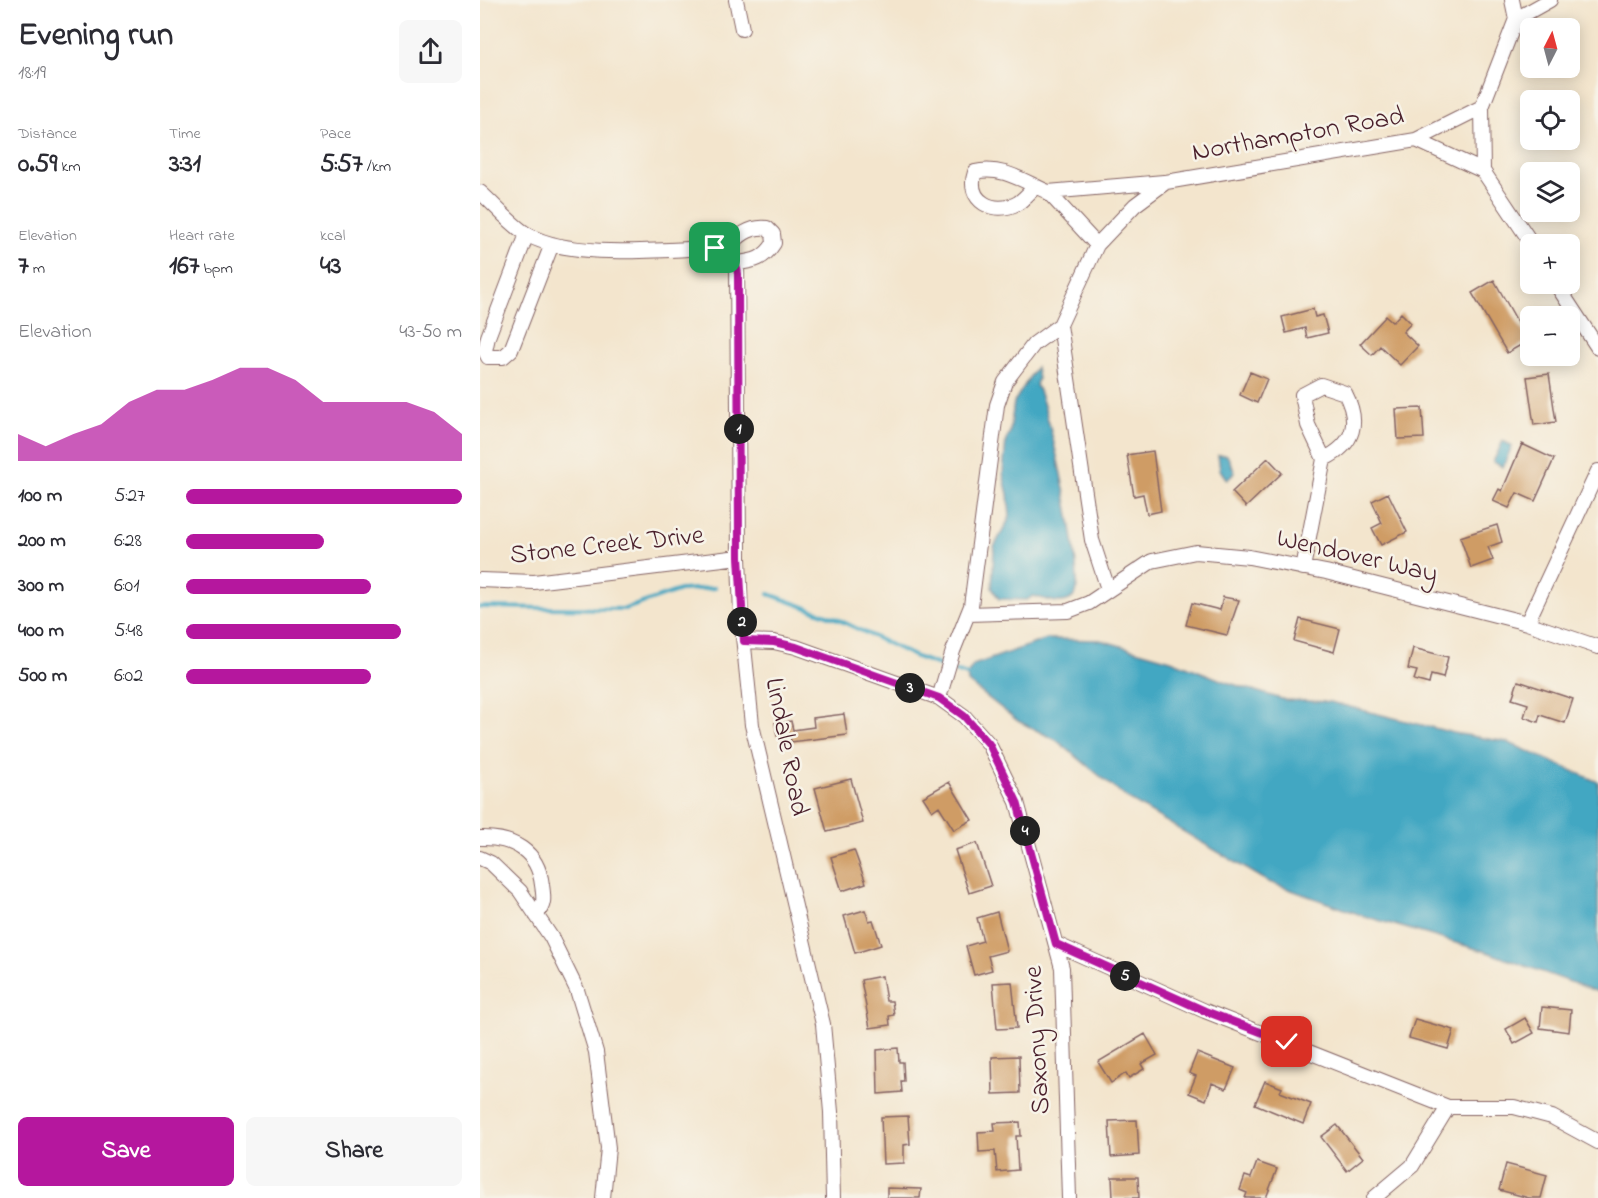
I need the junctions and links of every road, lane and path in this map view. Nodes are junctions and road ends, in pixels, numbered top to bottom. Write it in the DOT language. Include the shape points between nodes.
graph roads {
  1 [pos="736,0"];
  2 [pos="1512,0"];
  3 [pos="1550,0"];
  4 [pos="1516,19"];
  5 [pos="742,29"];
  6 [pos="1482,107"];
  7 [pos="1416,140"];
  8 [pos="1484,171"];
  9 [pos="1166,182"];
  10 [pos="480,192"];
  11 [pos="526,234"];
  12 [pos="1525,234"];
  13 [pos="552,244"];
  14 [pos="1097,245"];
  15 [pos="725,250"];
  16 [pos="737,263"];
  17 [pos="1563,294"];
  18 [pos="1060,325"];
  19 [pos="1598,348"];
  20 [pos="1324,459"];
  21 [pos="1598,471"];
  22 [pos="739,557"];
  23 [pos="1304,568"];
  24 [pos="480,580"];
  25 [pos="1108,589"];
  26 [pos="968,614"];
  27 [pos="1527,623"];
  28 [pos="744,641"];
  29 [pos="1598,647"];
  30 [pos="939,698"];
  31 [pos="480,838"];
  32 [pos="480,858"];
  33 [pos="536,915"];
  34 [pos="1056,944"];
  35 [pos="1448,1107"];
  36 [pos="1598,1142"];
  37 [pos="603,1198"];
  38 [pos="833,1198"];
  39 [pos="1069,1198"];
  40 [pos="1374,1198"];
  1 -- 5 [label="street"];
  2 -- 4 [label="street"];
  3 -- 4 [label="street"];
  4 -- 6 [label="street"];
  6 -- 7 [label="street, Northampton Road"];
  6 -- 8 [label="street"];
  7 -- 8 [label="street"];
  7 -- 9 [label="street, Northampton Road"];
  8 -- 12 [label="street"];
  9 -- 14 [label="street, Northampton Road" via="1135,205"];
  9 -- 14 [label="street, Northampton Road" via="1041,190"];
  10 -- 11 [label="street"];
  11 -- 13 [label="street"];
  11 -- 13 [label="street" via="488,338 488,357 503,357 511,350"];
  13 -- 15 [label="street" via="586,250"];
  14 -- 18 [label="street, Northampton Road"];
  15 -- 16 [label="street"];
  15 -- 16 [label="street" via="744,232 767,228 774,243 767,254 757,261"];
  16 -- 22 [label="street, Lindale Road"];
  17 -- 19 [label="street"];
  18 -- 25 [label="street" via="1092,540"];
  18 -- 26 [label="street, Northampton Road" via="1034,344 1005,382 997,405"];
  20 -- 20 [label="street" via="1308,425 1302,395 1321,385 1345,393 1356,422 1338,452"];
  20 -- 23 [label="street"];
  21 -- 27 [label="street"];
  22 -- 24 [label="street, Stone Creek Drive" via="534,582"];
  22 -- 28 [label="street, Lindale Road"];
  23 -- 25 [label="street, Wendover Way" via="1197,552 1152,561"];
  23 -- 27 [label="street, Wendover Way"];
  25 -- 26 [label="street" via="1089,603 1068,611"];
  26 -- 30 [label="street, Northampton Road"];
  27 -- 29 [label="street, Wendover Way"];
  28 -- 30 [label="street" via="796,647"];
  28 -- 38 [label="street, Lindale Road" via="752,725 823,1024"];
  30 -- 34 [label="street, Saxony Drive" via="964,716 992,749 1017,802"];
  31 -- 33 [label="street" via="499,837 528,851 540,871 544,895 543,906"];
  32 -- 33 [label="street" via="491,863 520,891"];
  33 -- 37 [label="street" via="577,990 596,1052 608,1148"];
  34 -- 35 [label="street" via="1205,1011"];
  34 -- 39 [label="street, Saxony Drive" via="1062,968"];
  35 -- 36 [label="street" via="1514,1107 1552,1116"];
  35 -- 40 [label="street" via="1412,1166"];
}
